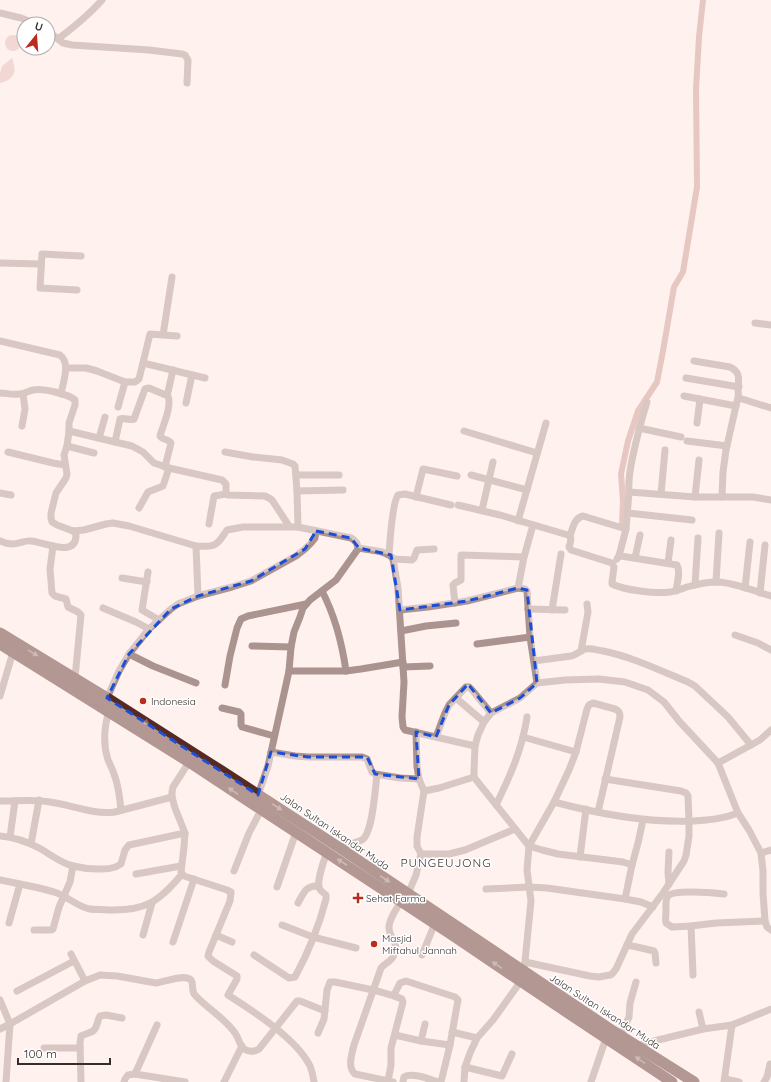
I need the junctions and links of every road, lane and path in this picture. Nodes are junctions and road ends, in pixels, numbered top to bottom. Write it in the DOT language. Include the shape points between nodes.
graph roads {
  1 [pos="102,0"];
  2 [pos="0,13"];
  3 [pos="16,17"];
  4 [pos="58,39"];
  5 [pos="187,83"];
  6 [pos="81,256"];
  7 [pos="0,263"];
  8 [pos="41,264"];
  9 [pos="172,277"];
  10 [pos="77,290"];
  11 [pos="755,323"];
  12 [pos="771,325"];
  13 [pos="163,335"];
  14 [pos="177,336"];
  15 [pos="0,341"];
  16 [pos="694,360"];
  17 [pos="143,363"];
  18 [pos="66,368"];
  19 [pos="173,370"];
  20 [pos="192,375"];
  21 [pos="205,378"];
  22 [pos="686,378"];
  23 [pos="126,382"];
  24 [pos="739,387"];
  25 [pos="0,392"];
  26 [pos="168,392"];
  27 [pos="23,394"];
  28 [pos="61,394"];
  29 [pos="684,396"];
  30 [pos="738,397"];
  31 [pos="700,399"];
  32 [pos="186,402"];
  33 [pos="647,402"];
  34 [pos="736,406"];
  35 [pos="118,407"];
  36 [pos="771,408"];
  37 [pos="105,417"];
  38 [pos="546,423"];
  39 [pos="697,423"];
  40 [pos="22,426"];
  41 [pos="640,428"];
  42 [pos="70,431"];
  43 [pos="464,431"];
  44 [pos="99,438"];
  45 [pos="115,442"];
  46 [pos="67,446"];
  47 [pos="727,446"];
  48 [pos="665,450"];
  49 [pos="8,452"];
  50 [pos="225,452"];
  51 [pos="538,453"];
  52 [pos="94,454"];
  53 [pos="699,460"];
  54 [pos="493,462"];
  55 [pos="65,465"];
  56 [pos="167,468"];
  57 [pos="296,475"];
  58 [pos="339,475"];
  59 [pos="471,475"];
  60 [pos="457,476"];
  61 [pos="489,479"];
  62 [pos="343,490"];
  63 [pos="527,490"];
  64 [pos="297,491"];
  65 [pos="629,492"];
  66 [pos="0,494"];
  67 [pos="226,494"];
  68 [pos="662,494"];
  69 [pos="11,496"];
  70 [pos="416,497"];
  71 [pos="695,497"];
  72 [pos="722,497"];
  73 [pos="771,500"];
  74 [pos="139,508"];
  75 [pos="482,510"];
  76 [pos="628,513"];
  77 [pos="692,520"];
  78 [pos="518,521"];
  79 [pos="209,524"];
  80 [pos="533,525"];
  81 [pos="290,526"];
  82 [pos="298,527"];
  83 [pos="626,528"];
  84 [pos="316,530"];
  85 [pos="73,531"];
  86 [pos="719,533"];
  87 [pos="570,536"];
  88 [pos="640,536"];
  89 [pos="698,538"];
  90 [pos="671,540"];
  91 [pos="0,541"];
  92 [pos="750,542"];
  93 [pos="765,545"];
  94 [pos="53,546"];
  95 [pos="196,546"];
  96 [pos="358,548"];
  97 [pos="434,549"];
  98 [pos="561,554"];
  99 [pos="391,556"];
  100 [pos="619,556"];
  101 [pos="524,557"];
  102 [pos="635,558"];
  103 [pos="668,563"];
  104 [pos="614,564"];
  105 [pos="148,572"];
  106 [pos="122,578"];
  107 [pos="146,582"];
  108 [pos="716,582"];
  109 [pos="695,585"];
  110 [pos="518,588"];
  111 [pos="745,588"];
  112 [pos="322,591"];
  113 [pos="676,591"];
  114 [pos="760,593"];
  115 [pos="198,596"];
  116 [pos="771,596"];
  117 [pos="455,603"];
  118 [pos="306,604"];
  119 [pos="587,604"];
  120 [pos="103,608"];
  121 [pos="528,609"];
  122 [pos="400,610"];
  123 [pos="552,610"];
  124 [pos="565,610"];
  125 [pos="159,620"];
  126 [pos="456,623"];
  127 [pos="149,629"];
  128 [pos="401,631"];
  129 [pos="0,633"];
  130 [pos="735,635"];
  131 [pos="530,637"];
  132 [pos="0,644"];
  133 [pos="477,644"];
  134 [pos="252,646"];
  135 [pos="291,647"];
  136 [pos="771,650"];
  137 [pos="582,651"];
  138 [pos="13,652"];
  139 [pos="129,654"];
  140 [pos="534,661"];
  141 [pos="403,664"];
  142 [pos="430,666"];
  143 [pos="289,671"];
  144 [pos="346,671"];
  145 [pos="75,678"];
  146 [pos="196,683"];
  147 [pos="537,683"];
  148 [pos="225,685"];
  149 [pos="0,696"];
  150 [pos="107,698"];
  151 [pos="456,698"];
  152 [pos="222,708"];
  153 [pos="109,711"];
  154 [pos="491,712"];
  155 [pos="527,717"];
  156 [pos="484,722"];
  157 [pos="771,730"];
  158 [pos="416,732"];
  159 [pos="274,736"];
  160 [pos="436,737"];
  161 [pos="523,737"];
  162 [pos="751,745"];
  163 [pos="475,746"];
  164 [pos="271,752"];
  165 [pos="576,752"];
  166 [pos="189,762"];
  167 [pos="718,763"];
  168 [pos="377,775"];
  169 [pos="474,777"];
  170 [pos="605,778"];
  171 [pos="419,779"];
  172 [pos="424,791"];
  173 [pos="258,795"];
  174 [pos="172,797"];
  175 [pos="38,800"];
  176 [pos="0,801"];
  177 [pos="15,801"];
  178 [pos="554,802"];
  179 [pos="496,805"];
  180 [pos="586,809"];
  181 [pos="122,810"];
  182 [pos="262,810"];
  183 [pos="598,812"];
  184 [pos="738,813"];
  185 [pos="644,820"];
  186 [pos="689,821"];
  187 [pos="515,829"];
  188 [pos="296,832"];
  189 [pos="185,833"];
  190 [pos="0,836"];
  191 [pos="10,837"];
  192 [pos="31,844"];
  193 [pos="529,846"];
  194 [pos="340,848"];
  195 [pos="771,850"];
  196 [pos="327,852"];
  197 [pos="669,852"];
  198 [pos="762,853"];
  199 [pos="421,854"];
  200 [pos="580,857"];
  201 [pos="632,865"];
  202 [pos="73,866"];
  203 [pos="181,870"];
  204 [pos="234,871"];
  205 [pos="136,874"];
  206 [pos="194,879"];
  207 [pos="0,880"];
  208 [pos="20,884"];
  209 [pos="669,884"];
  210 [pos="319,886"];
  211 [pos="277,887"];
  212 [pos="529,887"];
  213 [pos="486,890"];
  214 [pos="724,894"];
  215 [pos="665,895"];
  216 [pos="64,896"];
  217 [pos="405,898"];
  218 [pos="625,899"];
  219 [pos="152,903"];
  220 [pos="298,903"];
  221 [pos="652,907"];
  222 [pos="768,907"];
  223 [pos="765,921"];
  224 [pos="9,923"];
  225 [pos="435,923"];
  226 [pos="282,925"];
  227 [pos="691,926"];
  228 [pos="34,930"];
  229 [pos="771,930"];
  230 [pos="458,933"];
  231 [pos="143,935"];
  232 [pos="216,935"];
  233 [pos="313,937"];
  234 [pos="173,942"];
  235 [pos="232,942"];
  236 [pos="627,945"];
  237 [pos="356,948"];
  238 [pos="254,955"];
  239 [pos="422,955"];
  240 [pos="656,962"];
  241 [pos="524,972"];
  242 [pos="693,976"];
  243 [pos="85,981"];
  244 [pos="636,982"];
  245 [pos="374,990"];
  246 [pos="17,991"];
  247 [pos="394,995"];
  248 [pos="0,1000"];
  249 [pos="771,1009"];
  250 [pos="325,1011"];
  251 [pos="699,1012"];
  252 [pos="122,1018"];
  253 [pos="10,1024"];
  254 [pos="425,1024"];
  255 [pos="157,1025"];
  256 [pos="732,1025"];
  257 [pos="0,1029"];
  258 [pos="276,1029"];
  259 [pos="703,1029"];
  260 [pos="452,1032"];
  261 [pos="318,1033"];
  262 [pos="395,1035"];
  263 [pos="620,1036"];
  264 [pos="477,1038"];
  265 [pos="606,1038"];
  266 [pos="422,1041"];
  267 [pos="450,1045"];
  268 [pos="242,1046"];
  269 [pos="637,1046"];
  270 [pos="44,1048"];
  271 [pos="80,1048"];
  272 [pos="512,1054"];
  273 [pos="771,1062"];
  274 [pos="465,1067"];
  275 [pos="135,1074"];
  276 [pos="502,1079"];
  277 [pos="725,1080"];
  278 [pos="390,1081"];
  279 [pos="6,1082"];
  280 [pos="81,1082"];
  281 [pos="124,1082"];
  282 [pos="185,1082"];
  283 [pos="224,1082"];
  284 [pos="314,1082"];
  285 [pos="403,1082"];
  286 [pos="438,1082"];
  287 [pos="441,1082"];
  288 [pos="464,1082"];
  289 [pos="592,1082"];
  290 [pos="672,1082"];
  291 [pos="694,1082"];
  292 [pos="738,1082"];
  293 [pos="764,1082"];
  1 -- 4 [label="street" via="80,23"];
  2 -- 3 [label="street"];
  4 -- 5 [label="street" via="72,45 182,54 188,60"];
  6 -- 8 [label="street" via="42,254"];
  7 -- 8 [label="street"];
  8 -- 10 [label="street" via="40,288"];
  9 -- 13 [label="street"];
  11 -- 12 [label="street"];
  13 -- 14 [label="street"];
  13 -- 17 [label="street" via="150,334"];
  15 -- 18 [label="street" via="60,355 65,360"];
  16 -- 24 [label="street" via="730,367 737,373"];
  17 -- 19 [label="street"];
  17 -- 23 [label="street" via="139,379 135,382"];
  18 -- 23 [label="street" via="86,368"];
  18 -- 28 [label="street"];
  19 -- 20 [label="street"];
  19 -- 26 [label="street"];
  20 -- 21 [label="street"];
  20 -- 32 [label="street"];
  22 -- 24 [label="street"];
  23 -- 35 [label="street"];
  24 -- 30 [label="street"];
  25 -- 27 [label="street"];
  27 -- 28 [label="street" via="36,389"];
  27 -- 40 [label="street" via="25,409"];
  28 -- 42 [label="street" via="75,400 69,423"];
  29 -- 31 [label="street"];
  30 -- 34 [label="street"];
  30 -- 36 [label="street"];
  31 -- 34 [label="street"];
  31 -- 39 [label="street"];
  33 -- 41 [label="street"];
  34 -- 47 [label="street"];
  37 -- 44 [label="street"];
  38 -- 51 [label="street"];
  41 -- 47 [label="street"];
  41 -- 65 [label="street" via="631,466"];
  42 -- 44 [label="street"];
  42 -- 46 [label="street"];
  43 -- 51 [label="street"];
  44 -- 45 [label="street"];
  45 -- 56 [label="street" via="132,446 154,463"];
  45 -- 56 [label="street" via="120,419 134,419 146,389 168,396 169,407 160,436 171,443"];
  46 -- 52 [label="street"];
  46 -- 55 [label="street" via="64,455"];
  47 -- 72 [label="street"];
  48 -- 68 [label="street"];
  49 -- 55 [label="street"];
  50 -- 57 [label="street" via="286,461 294,465"];
  51 -- 63 [label="street"];
  53 -- 71 [label="street"];
  54 -- 61 [label="street"];
  55 -- 85 [label="street" via="66,478 56,493 51,518 57,525"];
  56 -- 67 [label="street" via="222,480 226,484"];
  56 -- 74 [label="street" via="164,484 148,492"];
  57 -- 58 [label="street"];
  57 -- 64 [label="street"];
  59 -- 61 [label="street"];
  60 -- 70 [label="street" via="423,469"];
  61 -- 63 [label="street"];
  61 -- 75 [label="street"];
  62 -- 64 [label="street"];
  63 -- 78 [label="street"];
  64 -- 82 [label="street"];
  65 -- 68 [label="street"];
  65 -- 76 [label="street"];
  66 -- 69 [label="street"];
  67 -- 79 [label="street" via="214,496"];
  67 -- 81 [label="street" via="265,496 272,500"];
  68 -- 71 [label="street"];
  70 -- 75 [label="street"];
  70 -- 99 [label="street" via="401,494 396,496 392,518"];
  71 -- 72 [label="street"];
  72 -- 73 [label="street"];
  75 -- 78 [label="street"];
  76 -- 77 [label="street"];
  76 -- 83 [label="street"];
  78 -- 80 [label="street"];
  80 -- 87 [label="street"];
  80 -- 101 [label="street"];
  81 -- 82 [label="street"];
  81 -- 95 [label="street" via="227,530 216,545"];
  82 -- 84 [label="street"];
  83 -- 87 [label="street" via="583,516 576,519"];
  83 -- 100 [label="street"];
  84 -- 96 [label="street" via="351,538 357,543"];
  84 -- 115 [label="street" via="311,543 296,556 251,581"];
  85 -- 94 [label="street" via="76,534 76,541 71,546"];
  85 -- 95 [label="street" via="106,524 121,524"];
  86 -- 108 [label="street"];
  87 -- 104 [label="street" via="571,550"];
  88 -- 102 [label="street"];
  89 -- 109 [label="street"];
  90 -- 103 [label="street"];
  91 -- 94 [label="street" via="12,544 29,540"];
  92 -- 111 [label="street"];
  93 -- 114 [label="street"];
  94 -- 145 [label="street" via="50,569 52,592 66,600 68,607 81,615"];
  95 -- 115 [label="street"];
  96 -- 99 [label="street"];
  96 -- 112 [label="street" via="336,580"];
  97 -- 99 [label="street" via="417,550 412,560"];
  98 -- 123 [label="street"];
  99 -- 122 [label="street"];
  100 -- 102 [label="street"];
  100 -- 104 [label="street"];
  101 -- 110 [label="street"];
  101 -- 117 [label="street" via="461,555 461,580 453,585"];
  102 -- 103 [label="street"];
  103 -- 113 [label="street" via="678,567"];
  104 -- 113 [label="street" via="613,584 623,588 661,593"];
  105 -- 107 [label="street"];
  106 -- 107 [label="street"];
  107 -- 125 [label="street" via="142,610"];
  108 -- 109 [label="street"];
  108 -- 111 [label="street"];
  109 -- 113 [label="street"];
  110 -- 117 [label="street"];
  110 -- 121 [label="street" via="527,591"];
  111 -- 114 [label="street"];
  112 -- 118 [label="street"];
  112 -- 144 [label="street" via="335,622"];
  114 -- 116 [label="street"];
  115 -- 125 [label="street" via="178,604"];
  117 -- 122 [label="street"];
  118 -- 135 [label="street"];
  118 -- 148 [label="street" via="241,619 231,651"];
  119 -- 137 [label="street"];
  120 -- 127 [label="street"];
  121 -- 123 [label="street"];
  121 -- 131 [label="street"];
  122 -- 128 [label="street"];
  123 -- 124 [label="street"];
  125 -- 127 [label="street"];
  126 -- 128 [label="street"];
  127 -- 139 [label="street"];
  128 -- 141 [label="street"];
  129 -- 145 [label="highway, Jalan Sultan Iskandar Muda, one-way"];
  130 -- 136 [label="street"];
  131 -- 133 [label="street"];
  131 -- 140 [label="street"];
  132 -- 138 [label="highway, Jalan Sultan Iskandar Muda"];
  134 -- 135 [label="street"];
  135 -- 143 [label="street"];
  137 -- 140 [label="street" via="576,655"];
  137 -- 162 [label="street" via="593,649 622,655 688,682 728,717"];
  138 -- 149 [label="street"];
  138 -- 153 [label="highway, Jalan Sultan Iskandar Muda"];
  139 -- 146 [label="street"];
  139 -- 150 [label="street"];
  140 -- 147 [label="street"];
  141 -- 142 [label="street"];
  141 -- 144 [label="street"];
  141 -- 158 [label="street" via="402,726 405,730"];
  143 -- 144 [label="street"];
  143 -- 159 [label="street"];
  145 -- 150 [label="highway, Jalan Sultan Iskandar Muda"];
  147 -- 154 [label="street" via="520,698"];
  147 -- 167 [label="street" via="599,679 625,682 648,690 664,702"];
  150 -- 173 [label="highway, Jalan Sultan Iskandar Muda, one-way"];
  151 -- 154 [label="street" via="465,687 469,687"];
  151 -- 156 [label="street"];
  151 -- 160 [label="street" via="449,705"];
  152 -- 159 [label="street" via="239,712 242,727"];
  153 -- 166 [label="highway, Jalan Sultan Iskandar Muda"];
  153 -- 181 [label="street" via="105,749 117,781"];
  154 -- 156 [label="street"];
  155 -- 161 [label="street"];
  156 -- 163 [label="street"];
  157 -- 162 [label="street"];
  158 -- 160 [label="street"];
  158 -- 171 [label="street"];
  159 -- 164 [label="street"];
  160 -- 163 [label="street"];
  161 -- 165 [label="street"];
  161 -- 179 [label="street" via="518,757"];
  162 -- 167 [label="street"];
  163 -- 169 [label="street"];
  164 -- 168 [label="street" via="308,758 364,758 368,760 372,772"];
  164 -- 173 [label="street"];
  165 -- 170 [label="street" via="589,705 593,703 618,710 620,717"];
  165 -- 178 [label="street"];
  166 -- 174 [label="street" via="173,787"];
  182 -- 166 [label="highway, Jalan Sultan Iskandar Muda, one-way"];
  167 -- 184 [label="street"];
  168 -- 171 [label="street"];
  168 -- 194 [label="street" via="373,812 365,839"];
  169 -- 172 [label="street"];
  169 -- 179 [label="street"];
  170 -- 183 [label="street"];
  170 -- 186 [label="street" via="686,793"];
  171 -- 172 [label="street"];
  172 -- 199 [label="street" via="417,837 417,846"];
  173 -- 194 [label="highway, Jalan Sultan Iskandar Muda, one-way"];
  174 -- 181 [label="street"];
  174 -- 189 [label="street"];
  175 -- 177 [label="street"];
  175 -- 181 [label="street" via="105,813"];
  175 -- 192 [label="street"];
  176 -- 177 [label="street"];
  177 -- 191 [label="street"];
  178 -- 180 [label="street"];
  178 -- 193 [label="street"];
  179 -- 187 [label="street"];
  180 -- 183 [label="street"];
  180 -- 200 [label="street"];
  182 -- 188 [label="highway, Jalan Sultan Iskandar Muda"];
  182 -- 204 [label="street" via="249,833"];
  183 -- 185 [label="street"];
  184 -- 186 [label="street" via="715,820"];
  184 -- 198 [label="street"];
  185 -- 186 [label="street"];
  185 -- 201 [label="street"];
  186 -- 209 [label="street" via="686,855"];
  187 -- 193 [label="street"];
  187 -- 199 [label="street" via="465,850 449,854"];
  188 -- 196 [label="highway, Jalan Sultan Iskandar Muda"];
  188 -- 211 [label="street"];
  189 -- 202 [label="street" via="129,845 118,866 87,869"];
  189 -- 203 [label="street"];
  190 -- 191 [label="street"];
  191 -- 192 [label="street"];
  192 -- 202 [label="street"];
  193 -- 200 [label="street"];
  193 -- 212 [label="street"];
  194 -- 217 [label="highway, Jalan Sultan Iskandar Muda, one-way"];
  195 -- 198 [label="street"];
  196 -- 210 [label="street"];
  217 -- 196 [label="highway, Jalan Sultan Iskandar Muda, one-way"];
  197 -- 209 [label="street"];
  198 -- 222 [label="street" via="763,893"];
  199 -- 217 [label="street" via="416,875"];
  200 -- 201 [label="street"];
  201 -- 218 [label="street"];
  202 -- 216 [label="street"];
  203 -- 205 [label="street"];
  203 -- 206 [label="street"];
  203 -- 219 [label="street" via="162,895"];
  206 -- 232 [label="street" via="231,892 230,901"];
  206 -- 234 [label="street"];
  207 -- 208 [label="street"];
  208 -- 216 [label="street"];
  208 -- 224 [label="street"];
  209 -- 215 [label="street"];
  210 -- 220 [label="street" via="307,888"];
  210 -- 233 [label="street" via="326,899"];
  212 -- 213 [label="street"];
  212 -- 218 [label="street"];
  212 -- 241 [label="street" via="531,901"];
  214 -- 215 [label="street" via="680,892"];
  215 -- 221 [label="street"];
  215 -- 227 [label="street" via="666,924"];
  216 -- 219 [label="street" via="90,909 133,909"];
  216 -- 228 [label="street" via="52,930"];
  217 -- 225 [label="highway, Jalan Sultan Iskandar Muda"];
  217 -- 230 [label="highway, Jalan Sultan Iskandar Muda"];
  217 -- 245 [label="street" via="389,928 396,945 393,956 390,962 383,966"];
  218 -- 221 [label="street"];
  219 -- 231 [label="street"];
  221 -- 236 [label="street"];
  222 -- 223 [label="street"];
  223 -- 227 [label="street"];
  223 -- 229 [label="street"];
  225 -- 230 [label="highway, Jalan Sultan Iskandar Muda"];
  225 -- 239 [label="street"];
  226 -- 233 [label="street"];
  227 -- 242 [label="street"];
  230 -- 241 [label="highway, Jalan Sultan Iskandar Muda"];
  232 -- 235 [label="street"];
  232 -- 258 [label="street" via="208,956 238,977 228,995"];
  233 -- 237 [label="street"];
  233 -- 238 [label="street" via="294,978"];
  236 -- 240 [label="street" via="654,952"];
  236 -- 241 [label="street" via="610,976"];
  241 -- 263 [label="highway, Jalan Sultan Iskandar Muda"];
  241 -- 264 [label="street"];
  241 -- 265 [label="highway, Jalan Sultan Iskandar Muda" via="565,1012"];
  243 -- 246 [label="street" via="72,958"];
  243 -- 253 [label="street"];
  243 -- 268 [label="street" via="104,975 156,983 184,977 189,979 194,994 234,1032"];
  244 -- 263 [label="street" via="629,1017"];
  245 -- 247 [label="street"];
  245 -- 250 [label="street" via="330,982"];
  245 -- 278 [label="street" via="354,1045 351,1067 355,1074"];
  247 -- 260 [label="street" via="400,983 406,981 457,998"];
  247 -- 262 [label="street" via="403,1000"];
  248 -- 253 [label="street"];
  249 -- 256 [label="street"];
  250 -- 258 [label="street" via="297,1001"];
  250 -- 261 [label="street"];
  251 -- 259 [label="street"];
  252 -- 271 [label="street" via="100,1016 94,1030 82,1036"];
  253 -- 257 [label="street"];
  253 -- 279 [label="street"];
  254 -- 266 [label="street"];
  255 -- 275 [label="street"];
  256 -- 259 [label="street"];
  256 -- 277 [label="street"];
  258 -- 268 [label="street" via="256,1051 249,1051"];
  258 -- 284 [label="street" via="304,1055"];
  259 -- 269 [label="street"];
  260 -- 264 [label="street"];
  260 -- 267 [label="street"];
  262 -- 266 [label="street"];
  262 -- 278 [label="street" via="391,1048"];
  263 -- 269 [label="highway, Jalan Sultan Iskandar Muda"];
  264 -- 274 [label="street"];
  265 -- 289 [label="street"];
  290 -- 265 [label="highway, Jalan Sultan Iskandar Muda, one-way"];
  266 -- 267 [label="street"];
  267 -- 287 [label="street"];
  268 -- 283 [label="street"];
  269 -- 291 [label="highway, Jalan Sultan Iskandar Muda"];
  270 -- 271 [label="street"];
  271 -- 280 [label="street"];
  272 -- 276 [label="street"];
  273 -- 293 [label="street"];
  274 -- 276 [label="street"];
  274 -- 288 [label="street"];
  275 -- 281 [label="street" via="128,1075"];
  275 -- 282 [label="street"];
  277 -- 292 [label="street"];
  285 -- 286 [label="street" via="404,1077 409,1075"];
}
